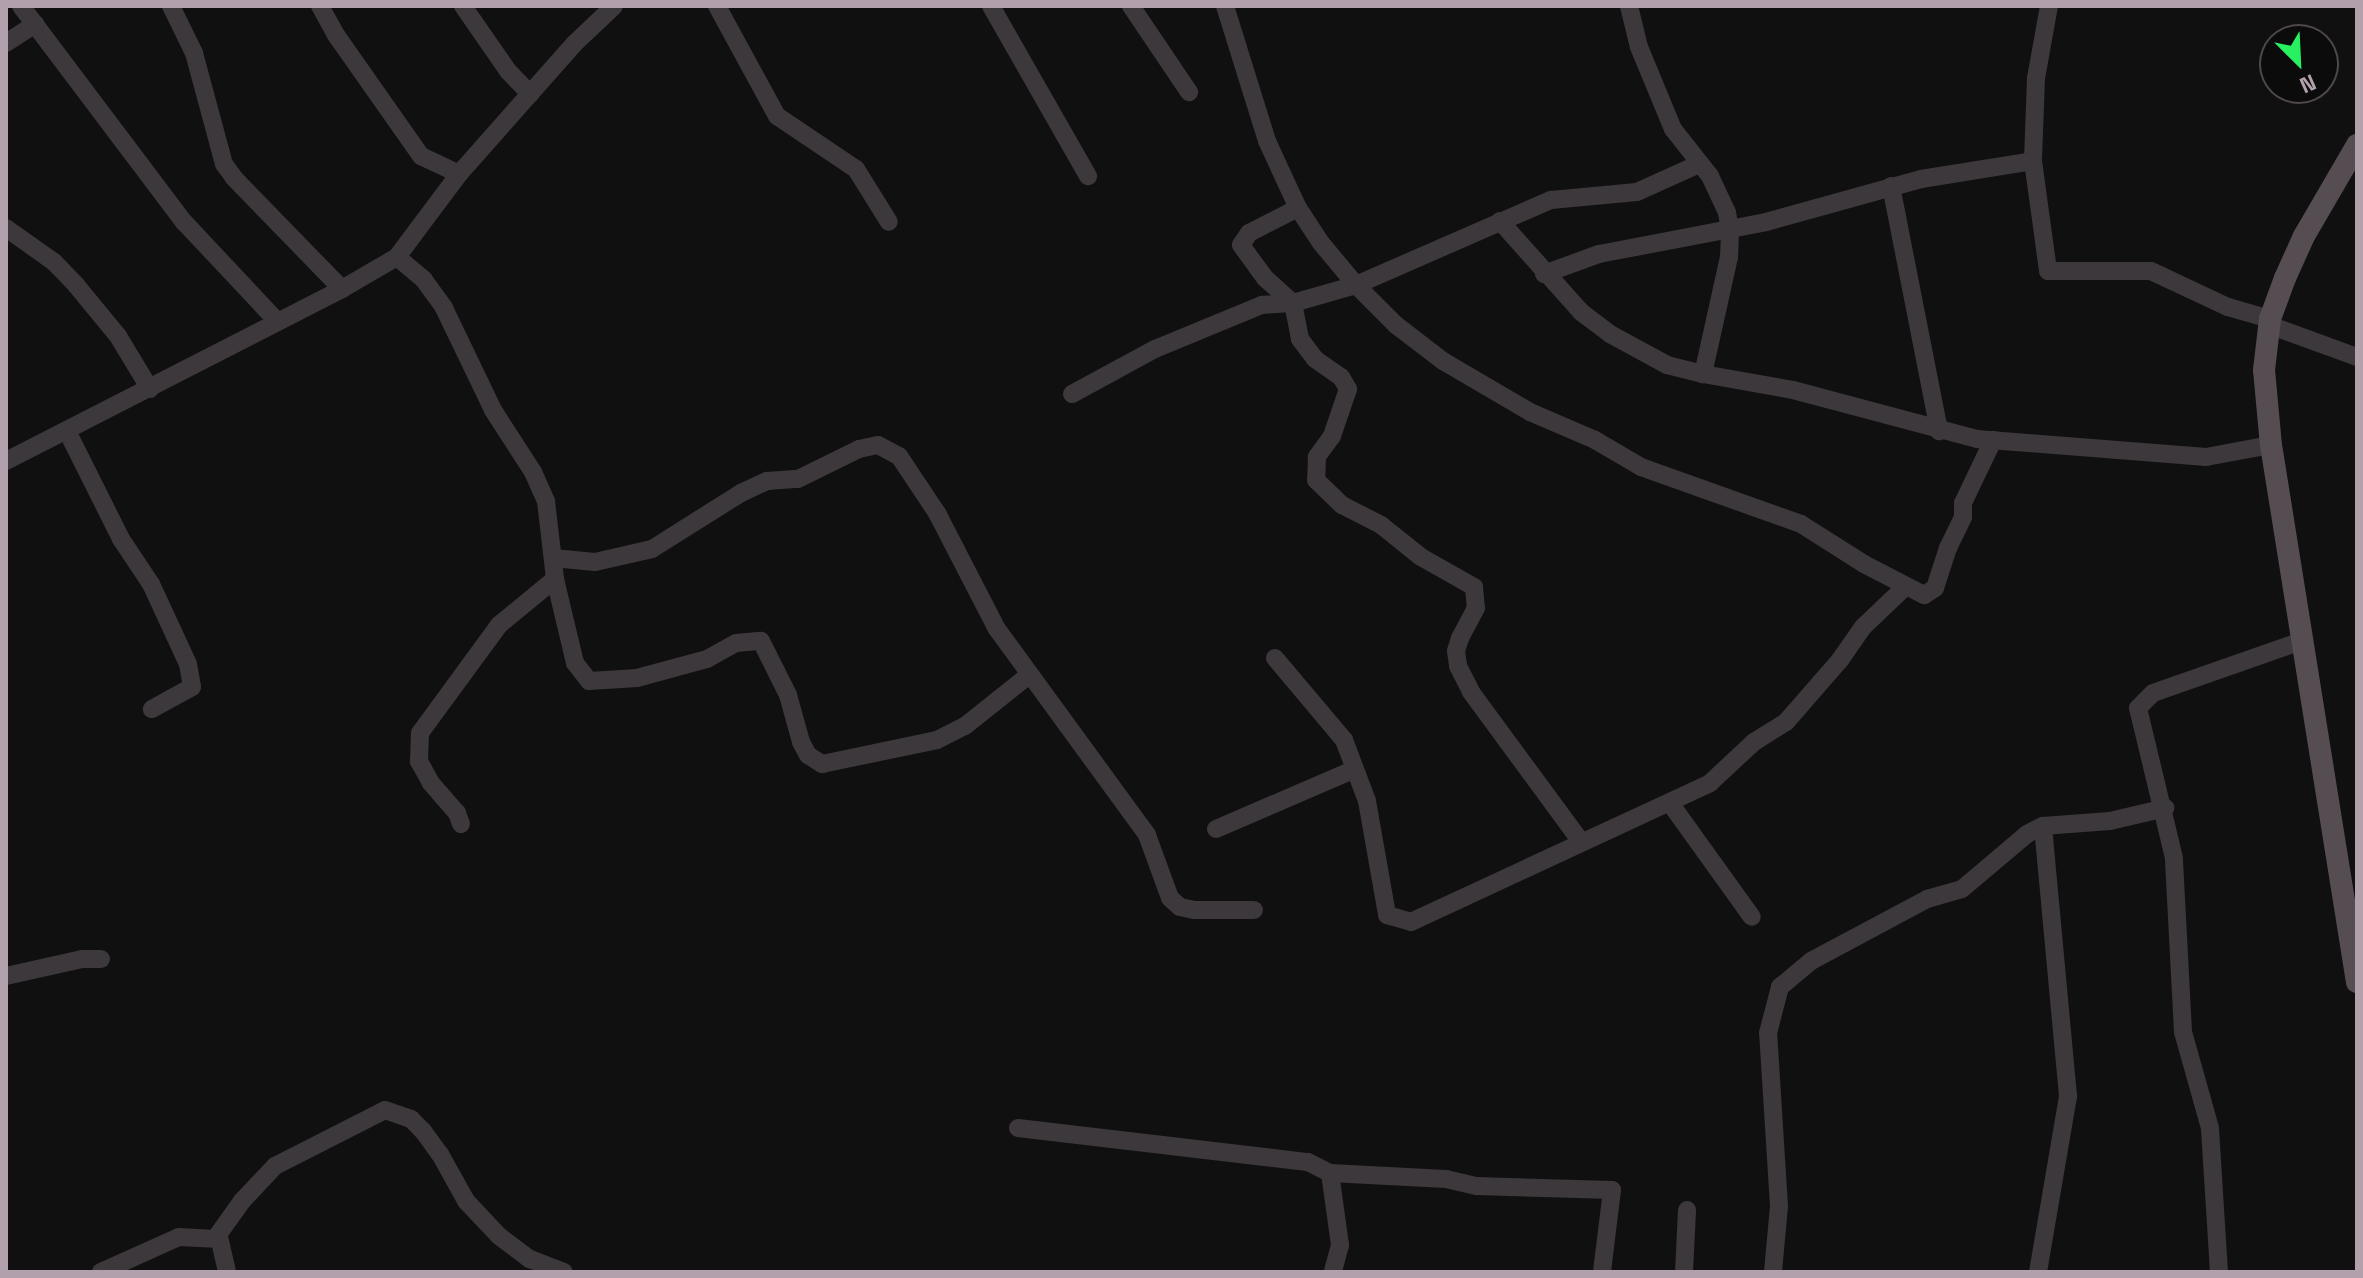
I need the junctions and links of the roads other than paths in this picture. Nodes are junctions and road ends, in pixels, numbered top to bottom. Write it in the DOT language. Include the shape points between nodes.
graph roads {
  1 [pos="21,6"];
  2 [pos="171,6"];
  3 [pos="320,6"];
  4 [pos="463,6"];
  5 [pos="614,6"];
  6 [pos="717,6"];
  7 [pos="991,6"];
  8 [pos="1131,6"];
  9 [pos="1225,6"];
  10 [pos="1629,6"];
  11 [pos="2049,6"];
  12 [pos="35,24"];
  13 [pos="6,43"];
  14 [pos="1189,92"];
  15 [pos="530,94"];
  16 [pos="2357,145"];
  17 [pos="2033,161"];
  18 [pos="1699,164"];
  19 [pos="459,174"];
  20 [pos="1088,176"];
  21 [pos="1891,186"];
  22 [pos="1298,208"];
  23 [pos="1500,221"];
  24 [pos="889,222"];
  25 [pos="6,228"];
  26 [pos="1730,230"];
  27 [pos="397,257"];
  28 [pos="1544,274"];
  29 [pos="1356,285"];
  30 [pos="342,289"];
  31 [pos="1293,303"];
  32 [pos="278,322"];
  33 [pos="2270,322"];
  34 [pos="2357,357"];
  35 [pos="1703,374"];
  36 [pos="150,389"];
  37 [pos="1072,394"];
  38 [pos="67,431"];
  39 [pos="1939,431"];
  40 [pos="1993,440"];
  41 [pos="2271,445"];
  42 [pos="6,461"];
  43 [pos="553,558"];
  44 [pos="555,579"];
  45 [pos="1905,587"];
  46 [pos="2304,640"];
  47 [pos="1275,658"];
  48 [pos="1029,675"];
  49 [pos="152,709"];
  50 [pos="1355,769"];
  51 [pos="1670,803"];
  52 [pos="2165,808"];
  53 [pos="461,824"];
  54 [pos="2043,826"];
  55 [pos="1216,829"];
  56 [pos="1581,842"];
  57 [pos="1254,910"];
  58 [pos="1752,917"];
  59 [pos="101,959"];
  60 [pos="6,976"];
  61 [pos="2357,982"];
  62 [pos="1018,1128"];
  63 [pos="1330,1173"];
  64 [pos="1687,1210"];
  65 [pos="214,1239"];
  66 [pos="225,1265"];
  67 [pos="101,1272"];
  68 [pos="564,1272"];
  69 [pos="1333,1272"];
  70 [pos="1602,1272"];
  71 [pos="1684,1272"];
  72 [pos="1773,1272"];
  73 [pos="2038,1272"];
  74 [pos="2219,1272"];
  1 -- 12 [label="street"];
  2 -- 30 [label="street" via="194,53 224,164"];
  3 -- 19 [label="street" via="421,156"];
  4 -- 15 [label="street"];
  5 -- 15 [label="street"];
  6 -- 24 [label="street" via="777,116 856,169"];
  7 -- 20 [label="street"];
  8 -- 14 [label="street"];
  9 -- 22 [label="street" via="1267,141"];
  10 -- 18 [label="street" via="1639,47 1673,129"];
  11 -- 17 [label="street" via="2036,78"];
  12 -- 13 [label="street"];
  12 -- 32 [label="street" via="184,222"];
  15 -- 19 [label="street"];
  16 -- 33 [label="main road" via="2304,236"];
  17 -- 21 [label="street"];
  17 -- 33 [label="street" via="2048,271 2151,271"];
  18 -- 23 [label="street" via="1637,192 1551,200"];
  18 -- 26 [label="street" via="1727,212"];
  19 -- 27 [label="street"];
  21 -- 26 [label="street"];
  21 -- 39 [label="street"];
  22 -- 29 [label="street"];
  22 -- 31 [label="street" via="1249,233 1241,245 1265,278"];
  23 -- 28 [label="street"];
  23 -- 29 [label="street"];
  25 -- 36 [label="street" via="76,285 118,336"];
  26 -- 28 [label="street" via="1599,254"];
  26 -- 35 [label="street"];
  27 -- 30 [label="street"];
  27 -- 43 [label="street" via="424,280 444,308 493,410 533,472 546,501"];
  28 -- 35 [label="street" via="1610,334 1667,365"];
  29 -- 31 [label="street"];
  29 -- 45 [label="street" via="1443,361 1530,412 1641,467 1801,524"];
  30 -- 32 [label="street"];
  31 -- 37 [label="street" via="1262,305 1168,343"];
  31 -- 56 [label="street" via="1300,339 1348,389 1332,436 1317,457 1316,480 1342,505 1474,587 1476,608 1460,638 1458,666"];
  32 -- 36 [label="street"];
  33 -- 34 [label="street"];
  33 -- 41 [label="main road" via="2264,370"];
  35 -- 39 [label="street" via="1793,390"];
  36 -- 38 [label="street"];
  38 -- 42 [label="street"];
  38 -- 49 [label="street" via="121,539 151,584 188,664 192,687"];
  39 -- 40 [label="street"];
  40 -- 41 [label="street" via="2206,457"];
  40 -- 45 [label="street" via="1963,503 1963,517 1935,588 1924,595"];
  41 -- 46 [label="main road"];
  43 -- 44 [label="street"];
  43 -- 48 [label="street" via="595,562 652,549 767,481 798,479 878,445 899,456 937,513 997,629"];
  44 -- 48 [label="street" via="575,663 589,681 637,678 707,659 736,643 761,641 788,695 801,742 822,764 937,740 965,726"];
  44 -- 53 [label="street" via="499,625 420,733 419,761"];
  45 -- 51 [label="street" via="1863,627 1786,722 1754,742 1710,783"];
  46 -- 52 [label="street" via="2153,693 2138,708"];
  46 -- 61 [label="main road"];
  47 -- 50 [label="street" via="1344,740"];
  48 -- 57 [label="street" via="1147,835 1170,898 1194,910"];
  50 -- 55 [label="street"];
  50 -- 56 [label="street" via="1367,801 1387,915 1411,922"];
  51 -- 56 [label="street"];
  51 -- 58 [label="street"];
  52 -- 54 [label="street" via="2110,821"];
  52 -- 74 [label="street" via="2174,858 2183,1032 2210,1128"];
  54 -- 72 [label="street" via="1962,889 1927,899 1811,961 1780,987 1768,1033 1779,1206"];
  54 -- 73 [label="street" via="2068,1096"];
  59 -- 60 [label="street"];
  62 -- 63 [label="street" via="1308,1162"];
  63 -- 69 [label="street" via="1340,1245"];
  63 -- 70 [label="street" via="1446,1179 1477,1186 1612,1190"];
  64 -- 71 [label="street"];
  65 -- 66 [label="street"];
  65 -- 67 [label="street" via="179,1237"];
  65 -- 68 [label="street" via="275,1166 385,1110 411,1119 423,1131 466,1201 499,1236 530,1259"];
}
